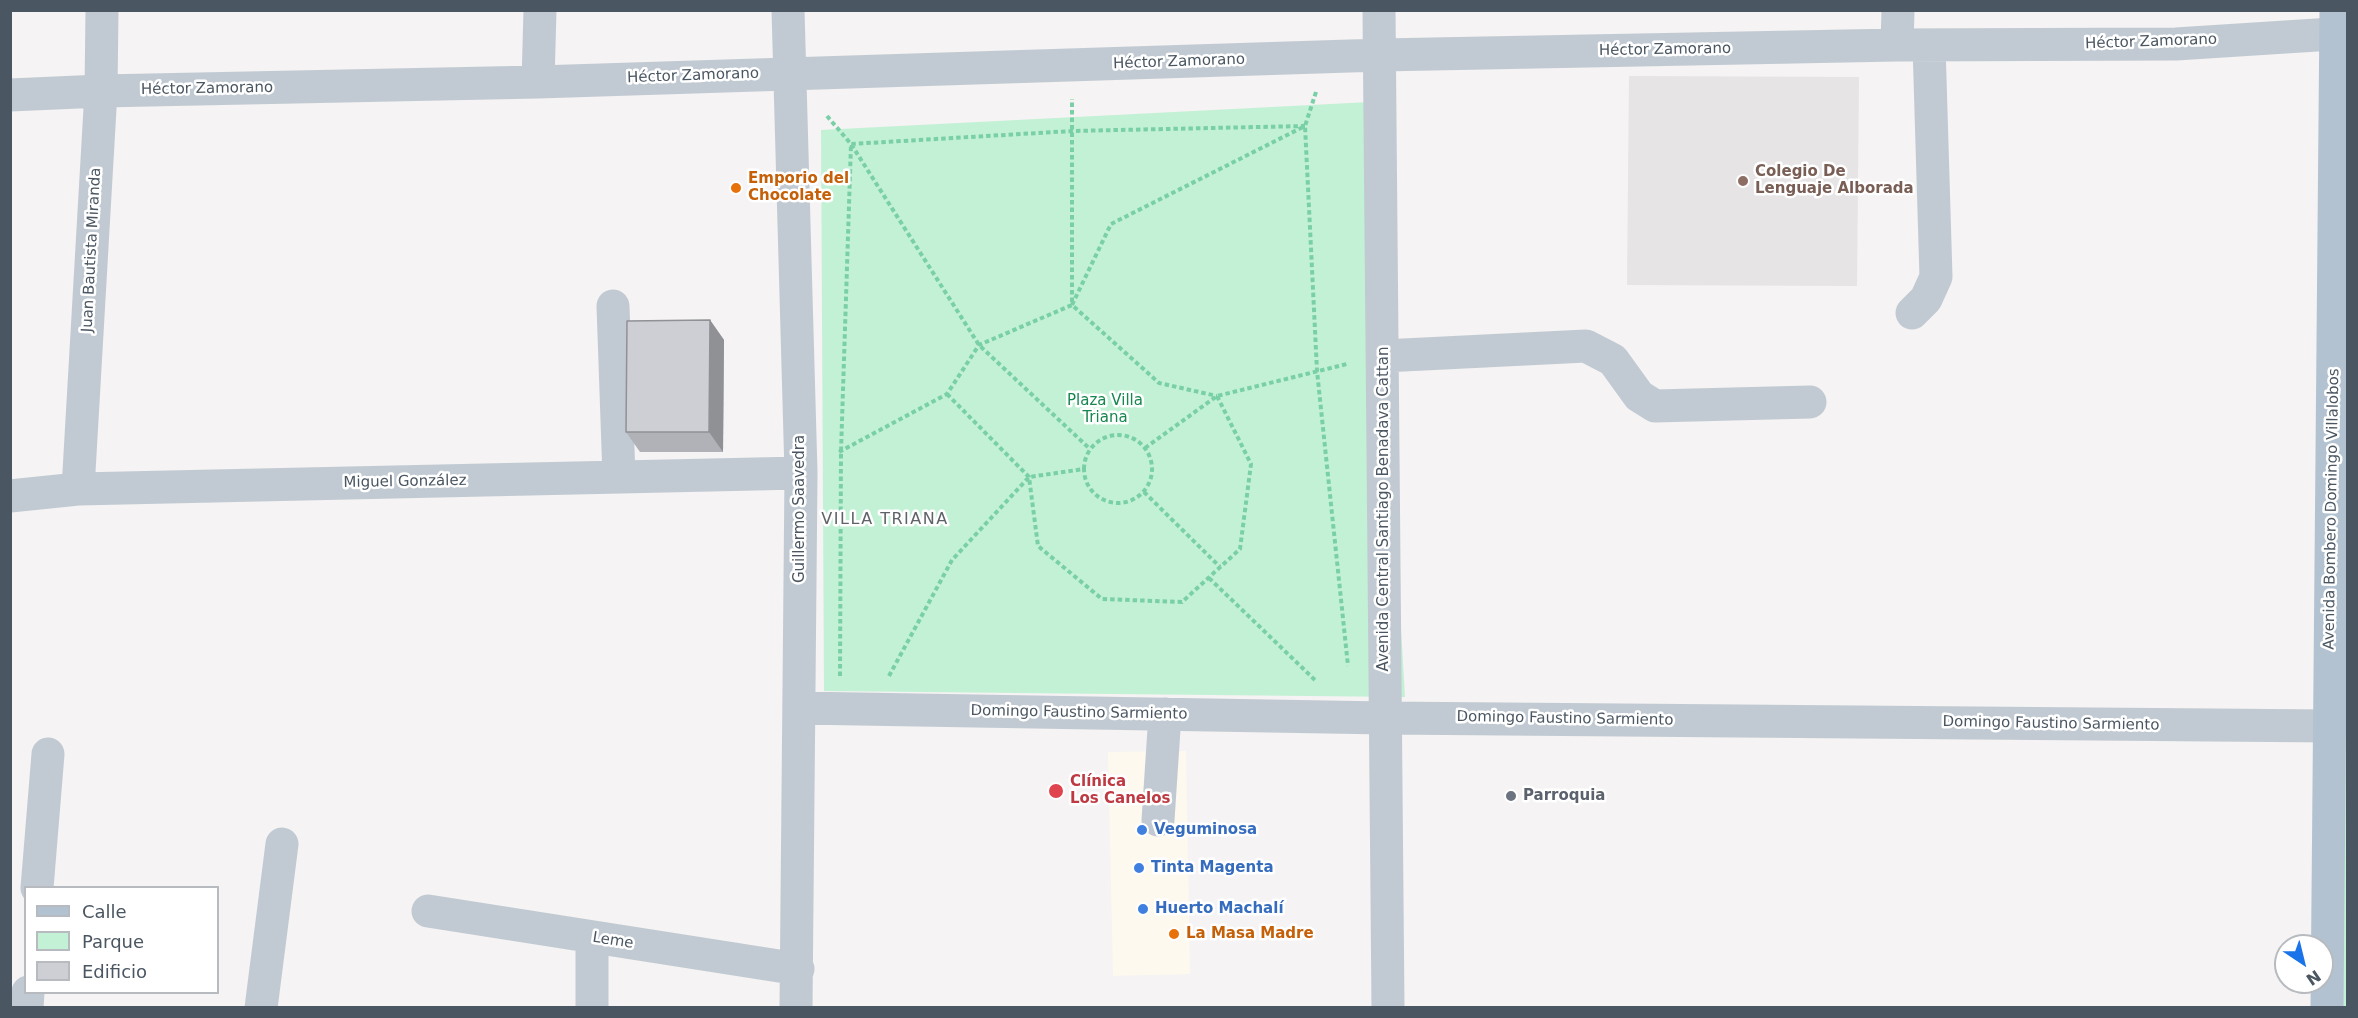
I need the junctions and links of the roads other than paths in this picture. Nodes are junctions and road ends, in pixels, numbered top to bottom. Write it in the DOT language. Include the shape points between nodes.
graph roads {
  1 [pos="102,10"];
  2 [pos="540,10"];
  3 [pos="788,10"];
  4 [pos="1379,10"];
  5 [pos="1898,10"];
  6 [pos="2340,25"];
  7 [pos="1913,45"];
  8 [pos="1381,55"];
  9 [pos="789,73"];
  10 [pos="538,82"];
  11 [pos="101,91"];
  12 [pos="10,95"];
  13 [pos="613,306"];
  14 [pos="1912,313"];
  15 [pos="1383,356"];
  16 [pos="1810,402"];
  17 [pos="801,473"];
  18 [pos="619,477"];
  19 [pos="78,489"];
  20 [pos="10,496"];
  21 [pos="800,708"];
  22 [pos="1165,714"];
  23 [pos="1386,718"];
  24 [pos="2330,726"];
  25 [pos="48,754"];
  26 [pos="1158,820"];
  27 [pos="282,844"];
  28 [pos="37,886"];
  29 [pos="428,911"];
  30 [pos="592,938"];
  31 [pos="798,969"];
  32 [pos="261,1008"];
  33 [pos="592,1008"];
  34 [pos="796,1008"];
  35 [pos="1388,1008"];
  36 [pos="2327,1008"];
  1 -- 11 [label="street, Juan Bautista Miranda"];
  2 -- 10 [label="street"];
  3 -- 9 [label="street, Guillermo Saavedra"];
  4 -- 8 [label="street, Avenida Central Santiago Benadava Cattan"];
  5 -- 7 [label="street"];
  6 -- 7 [label="street, Héctor Zamorano" via="2176,44"];
  6 -- 24 [label="main road, Avenida Bombero Domingo Villalobos"];
  7 -- 8 [label="street, Héctor Zamorano"];
  7 -- 14 [label="street" via="1936,277 1926,299"];
  8 -- 9 [label="street, Héctor Zamorano"];
  8 -- 15 [label="street, Avenida Central Santiago Benadava Cattan"];
  9 -- 10 [label="street, Héctor Zamorano"];
  9 -- 17 [label="street, Guillermo Saavedra"];
  10 -- 11 [label="street, Héctor Zamorano"];
  11 -- 12 [label="street, Héctor Zamorano"];
  11 -- 19 [label="street, Juan Bautista Miranda"];
  13 -- 18 [label="street"];
  15 -- 16 [label="street" via="1586,346 1613,360 1639,396 1654,406"];
  15 -- 23 [label="street, Avenida Central Santiago Benadava Cattan"];
  17 -- 18 [label="street, Miguel González"];
  17 -- 21 [label="street, Guillermo Saavedra"];
  18 -- 19 [label="street, Miguel González"];
  19 -- 20 [label="street, Miguel González"];
  21 -- 22 [label="street, Domingo Faustino Sarmiento"];
  21 -- 31 [label="street, Guillermo Saavedra"];
  22 -- 23 [label="street, Domingo Faustino Sarmiento"];
  22 -- 26 [label="street"];
  23 -- 24 [label="street, Domingo Faustino Sarmiento"];
  23 -- 35 [label="street, Avenida Central Santiago Benadava Cattan"];
  24 -- 36 [label="main road, Avenida Bombero Domingo Villalobos"];
  25 -- 28 [label="street"];
  27 -- 32 [label="street"];
  29 -- 30 [label="street, Leme"];
  30 -- 31 [label="street, Leme"];
  30 -- 33 [label="street"];
  31 -- 34 [label="street, Guillermo Saavedra"];
}
